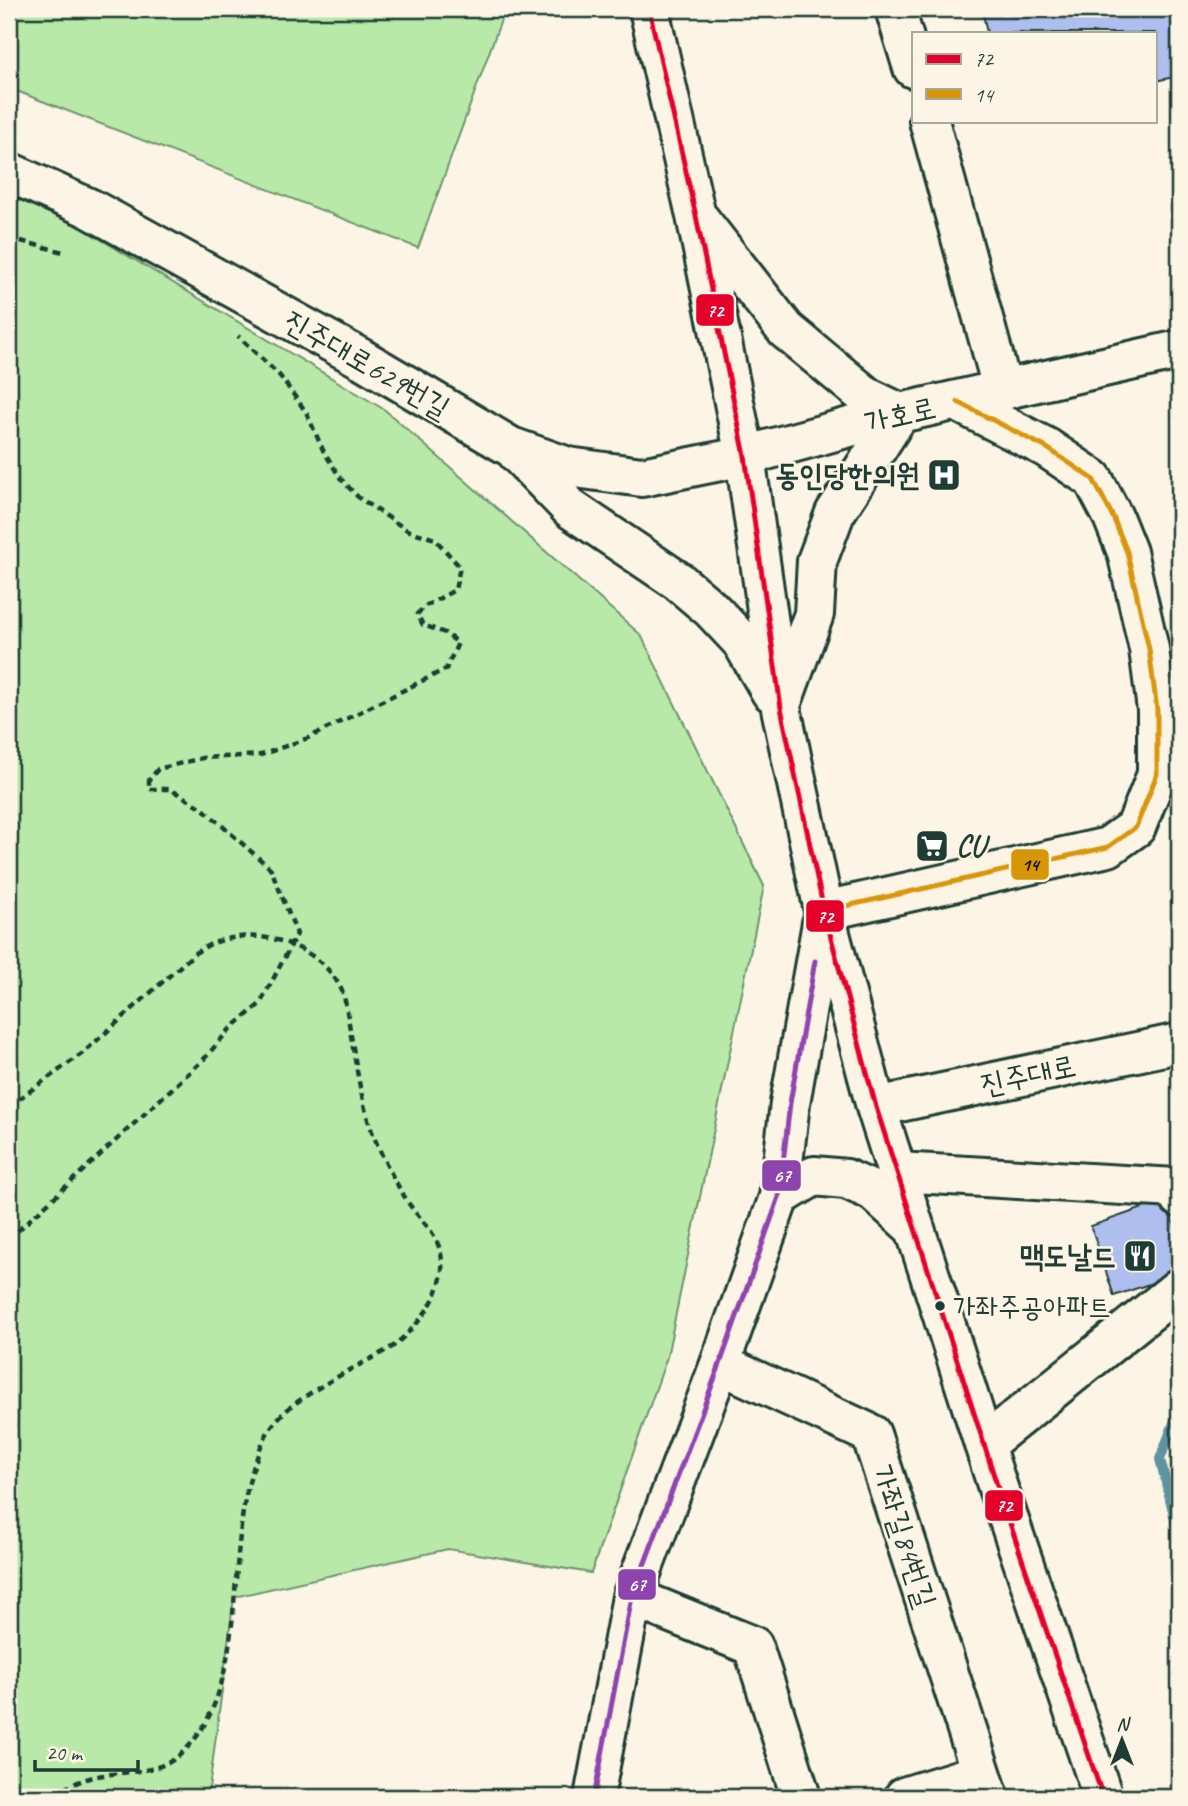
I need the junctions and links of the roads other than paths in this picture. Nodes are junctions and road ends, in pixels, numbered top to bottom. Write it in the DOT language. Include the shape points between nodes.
graph roads {
  1 [pos="649,9"];
  2 [pos="895,9"];
  3 [pos="912,65"];
  4 [pos="929,122"];
  5 [pos="9,172"];
  6 [pos="696,216"];
  7 [pos="1179,350"];
  8 [pos="1003,391"];
  9 [pos="958,402"];
  10 [pos="900,413"];
  11 [pos="511,447"];
  12 [pos="745,456"];
  13 [pos="781,708"];
  14 [pos="824,911"];
  15 [pos="1179,1043"];
  16 [pos="876,1107"];
  17 [pos="897,1172"];
  18 [pos="779,1197"];
  19 [pos="1179,1197"];
  20 [pos="915,1228"];
  21 [pos="1179,1288"];
  22 [pos="720,1364"];
  23 [pos="984,1445"];
  24 [pos="632,1597"];
  25 [pos="985,1785"];
  26 [pos="594,1797"];
  27 [pos="801,1797"];
  28 [pos="904,1797"];
  29 [pos="1103,1797"];
  1 -- 6 [label="street"];
  2 -- 3 [label="street"];
  4 -- 8 [label="street"];
  5 -- 11 [label="street, 진주대로629번길" via="89,208"];
  6 -- 10 [label="street" via="786,330 867,397"];
  6 -- 12 [label="street"];
  7 -- 8 [label="street, 가호로"];
  8 -- 9 [label="street, 가호로"];
  9 -- 10 [label="street, 가호로"];
  9 -- 14 [label="street" via="1093,479 1127,552 1149,649 1157,710 1157,774 1136,827 1108,847"];
  10 -- 12 [label="street, 가호로"];
  10 -- 13 [label="street" via="835,513 817,561 814,614"];
  11 -- 12 [label="street, 진주대로629번길" via="568,467 642,477"];
  11 -- 13 [label="street" via="571,509 678,581 711,609 742,642"];
  12 -- 13 [label="street"];
  13 -- 14 [label="street"];
  14 -- 16 [label="street"];
  14 -- 18 [label="street" via="789,1103"];
  15 -- 16 [label="street, 진주대로"];
  16 -- 17 [label="street"];
  17 -- 19 [label="street" via="1177,1188"];
  17 -- 20 [label="street"];
  18 -- 20 [label="street" via="814,1176 846,1179 873,1191"];
  18 -- 22 [label="street"];
  20 -- 23 [label="street"];
  21 -- 23 [label="street"];
  22 -- 24 [label="street"];
  22 -- 25 [label="street, 가좌길84번길" via="871,1434"];
  23 -- 29 [label="street"];
  24 -- 26 [label="street"];
  24 -- 27 [label="street" via="753,1646"];
  25 -- 28 [label="street"];
}
